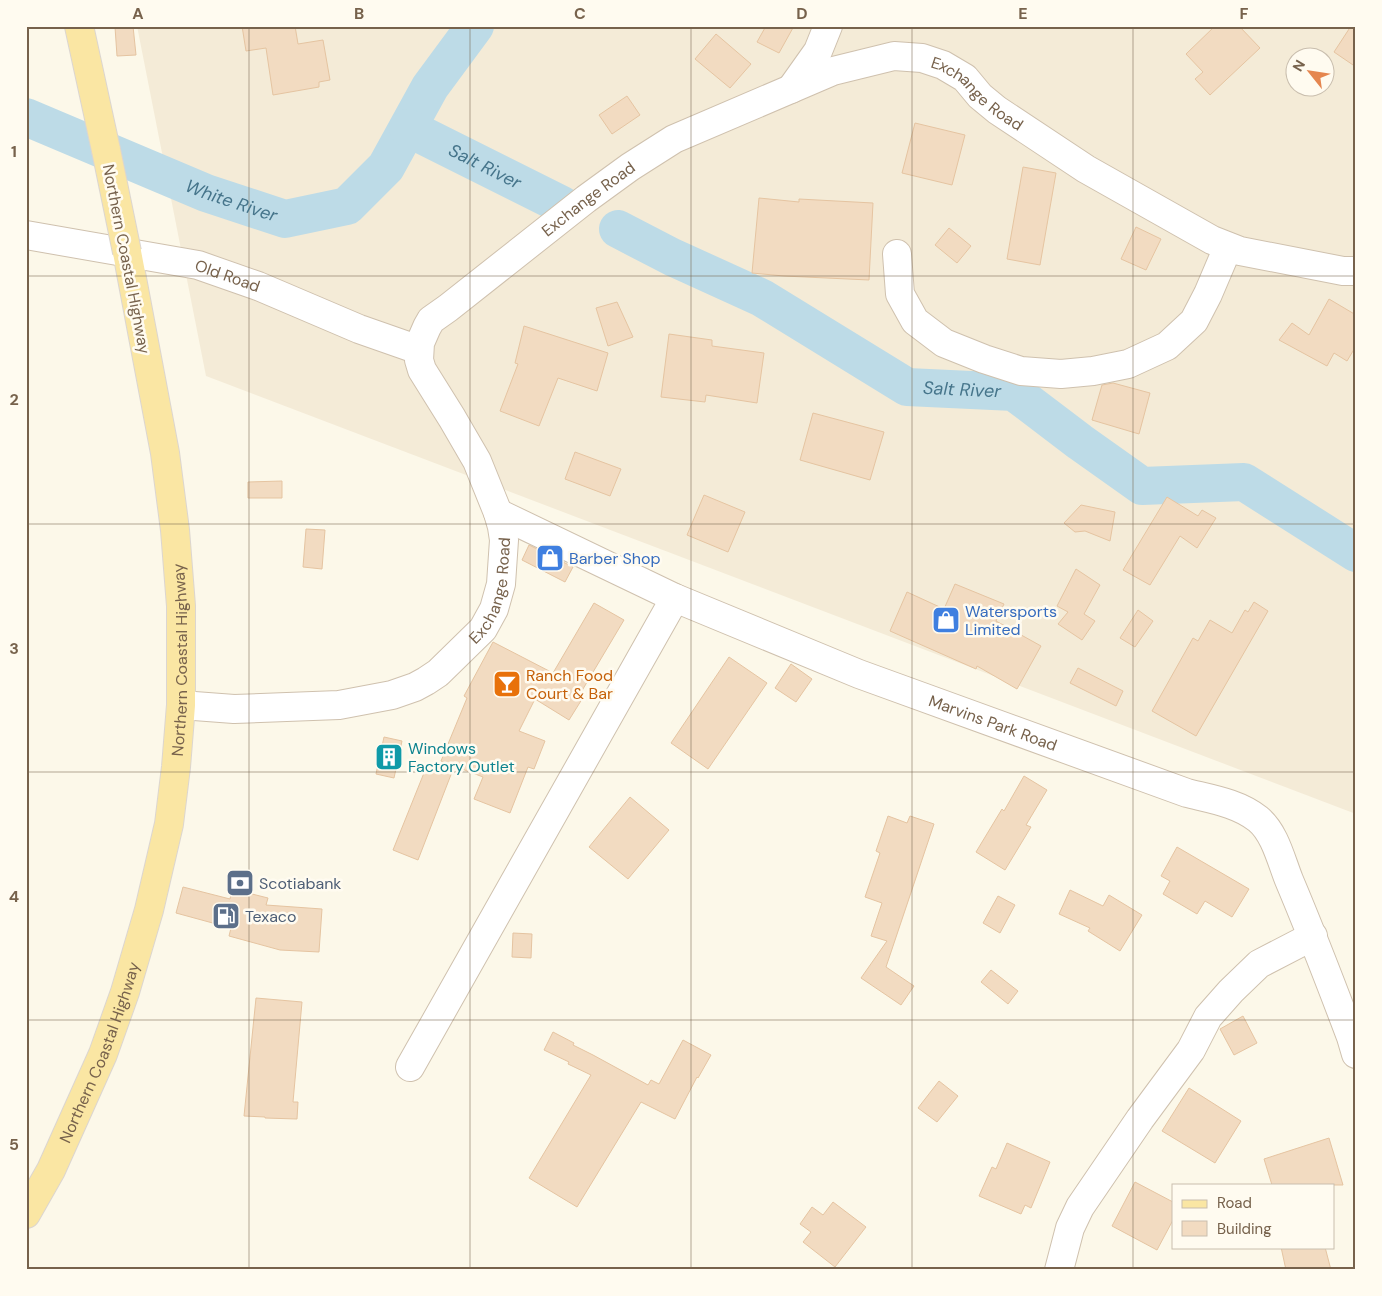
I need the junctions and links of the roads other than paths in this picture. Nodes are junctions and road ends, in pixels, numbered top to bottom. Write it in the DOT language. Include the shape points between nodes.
graph roads {
  1 [pos="79,26"];
  2 [pos="828,26"];
  3 [pos="790,90"];
  4 [pos="26,235"];
  5 [pos="1228,247"];
  6 [pos="897,254"];
  7 [pos="1356,271"];
  8 [pos="419,350"];
  9 [pos="498,513"];
  10 [pos="675,598"];
  11 [pos="181,705"];
  12 [pos="1313,936"];
  13 [pos="1356,1054"];
  14 [pos="410,1067"];
  15 [pos="26,1214"];
  16 [pos="1059,1270"];
  1 -- 11 [label="main road, Northern Coastal Highway, bridge" via="165,453 181,606"];
  2 -- 3 [label="street" via="818,51"];
  3 -- 5 [label="street, Exchange Road" via="833,71 894,56 922,58 943,65 965,78 996,110 1086,169"];
  3 -- 8 [label="street, Exchange Road" via="674,139 630,167 432,320 423,334"];
  4 -- 8 [label="street, Old Road" via="198,265"];
  5 -- 6 [label="street" via="1194,321 1167,346 1128,364 1061,374 1021,371 944,343 915,321 900,294"];
  5 -- 7 [label="street, Exchange Road"];
  8 -- 9 [label="street, Exchange Road" via="422,370 477,461"];
  9 -- 10 [label="street, Marvins Park Road"];
  9 -- 11 [label="street, Exchange Road" via="503,533 503,559 494,609 483,629 426,681 392,695 339,705 234,709"];
  10 -- 12 [label="street, Marvins Park Road" via="859,674 1246,812 1268,831"];
  10 -- 14 [label="street"];
  11 -- 15 [label="main road, Northern Coastal Highway" via="169,824 127,985 96,1070 51,1170"];
  12 -- 13 [label="street, Marvins Park Road"];
  12 -- 16 [label="street" via="1259,964 1208,1017 1191,1050 1080,1207 1070,1228"];
}
